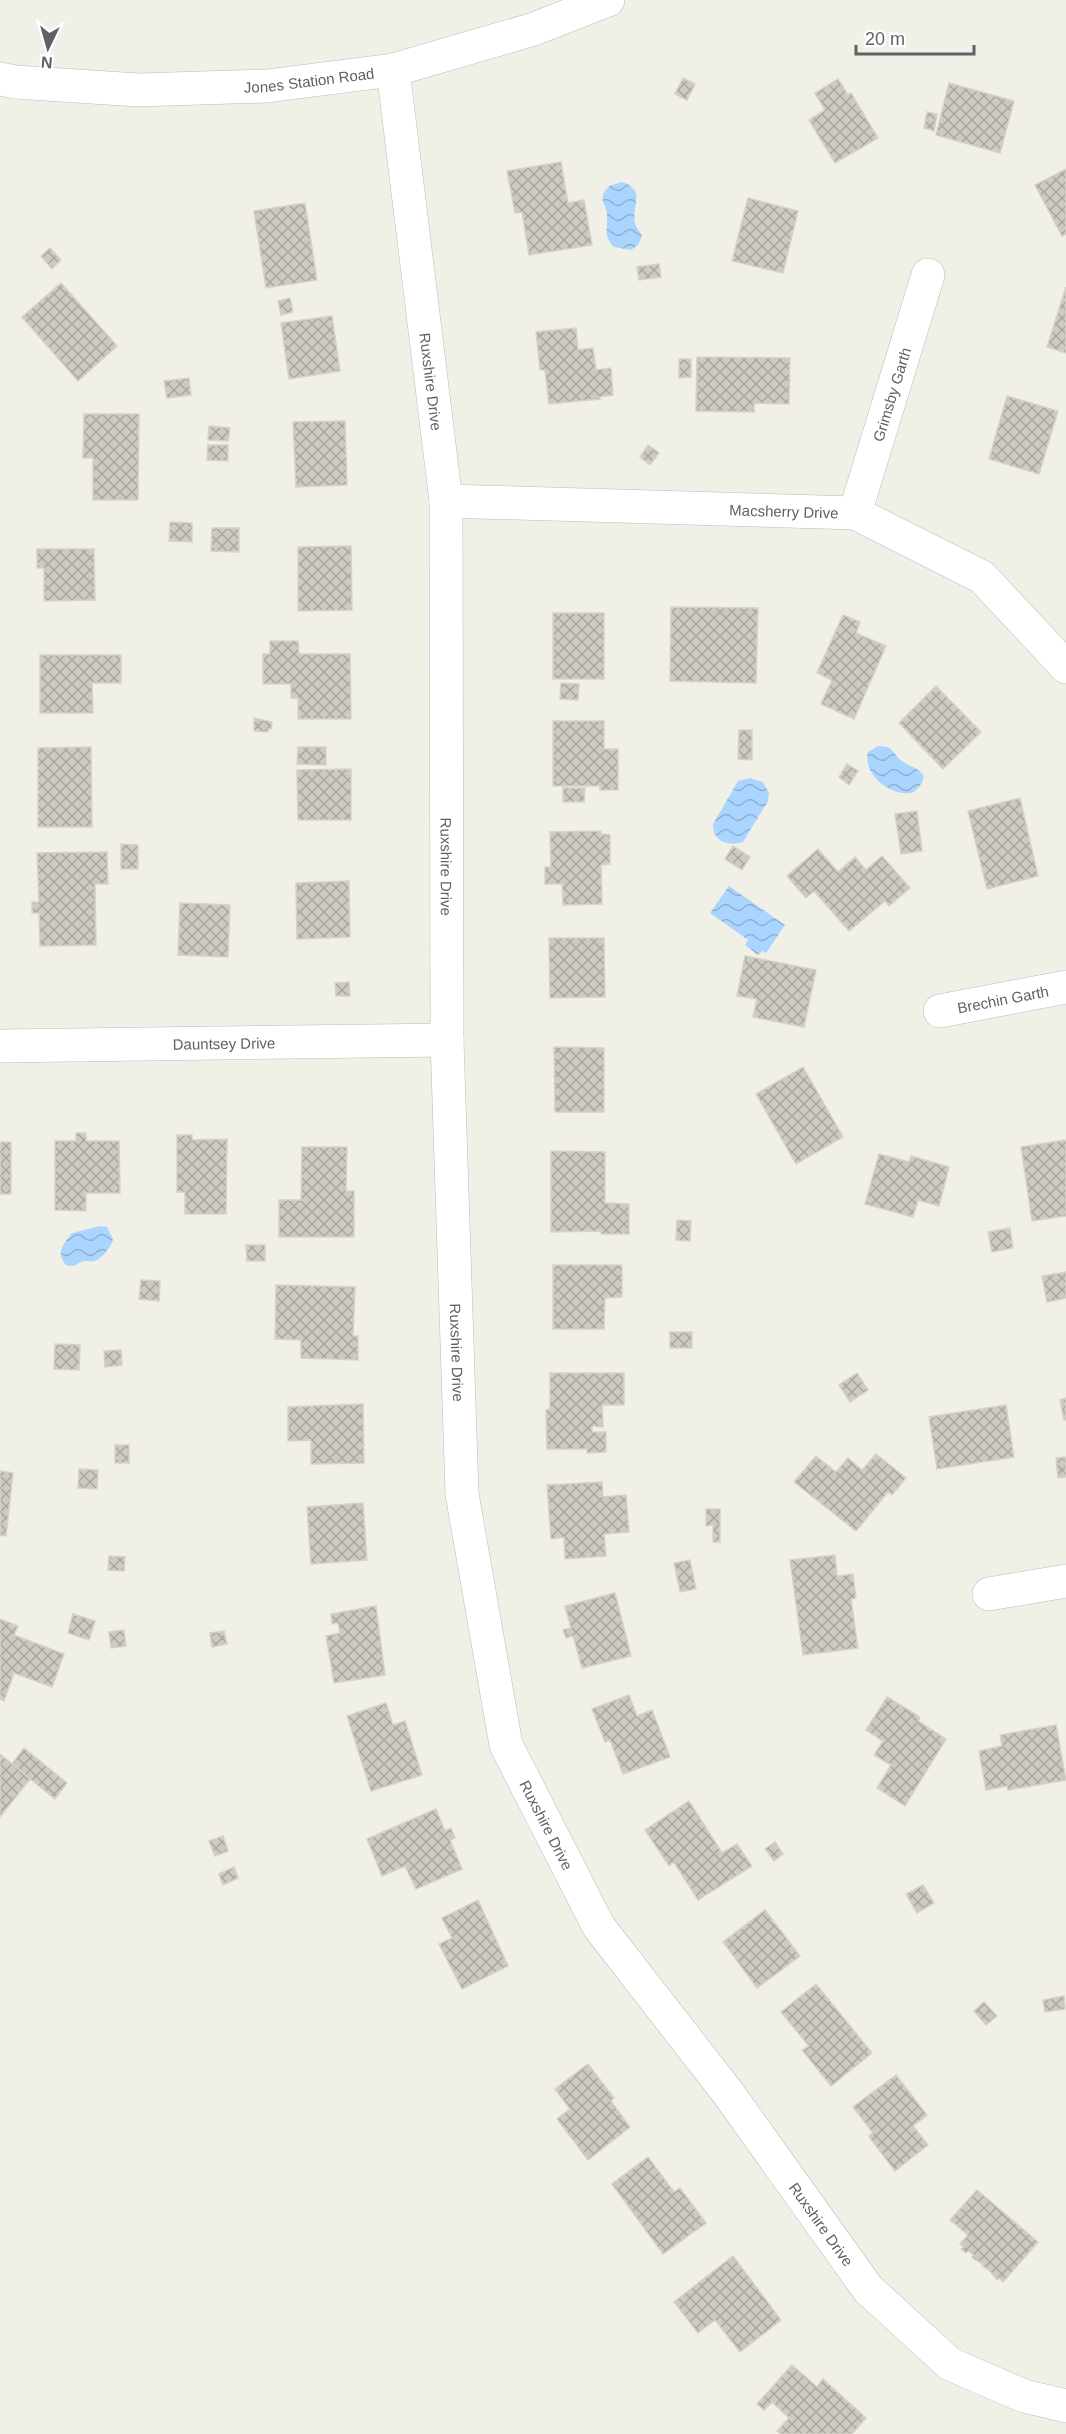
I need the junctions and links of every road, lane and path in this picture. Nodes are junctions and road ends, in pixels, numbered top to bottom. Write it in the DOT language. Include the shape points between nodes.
graph roads {
  1 [pos="608,0"];
  2 [pos="393,70"];
  3 [pos="0,79"];
  4 [pos="928,274"];
  5 [pos="446,501"];
  6 [pos="855,513"];
  7 [pos="1066,667"];
  8 [pos="1066,987"];
  9 [pos="940,1011"];
  10 [pos="447,1040"];
  11 [pos="0,1046"];
  12 [pos="1066,1581"];
  13 [pos="989,1594"];
  14 [pos="1066,2406"];
  1 -- 2 [label="street, Jones Station Road" via="534,29"];
  2 -- 3 [label="street, Jones Station Road" via="267,86 138,90"];
  2 -- 5 [label="street, Ruxshire Drive"];
  4 -- 6 [label="street, Grimsby Garth"];
  5 -- 6 [label="street, Macsherry Drive"];
  5 -- 10 [label="street, Ruxshire Drive"];
  6 -- 7 [label="street, Macsherry Drive" via="982,577"];
  8 -- 9 [label="street, Brechin Garth"];
  10 -- 11 [label="street, Dauntsey Drive"];
  10 -- 14 [label="street, Ruxshire Drive" via="462,1494 506,1745 599,1927 728,2093 868,2289 950,2364 1024,2396"];
  12 -- 13 [label="street"];
}
